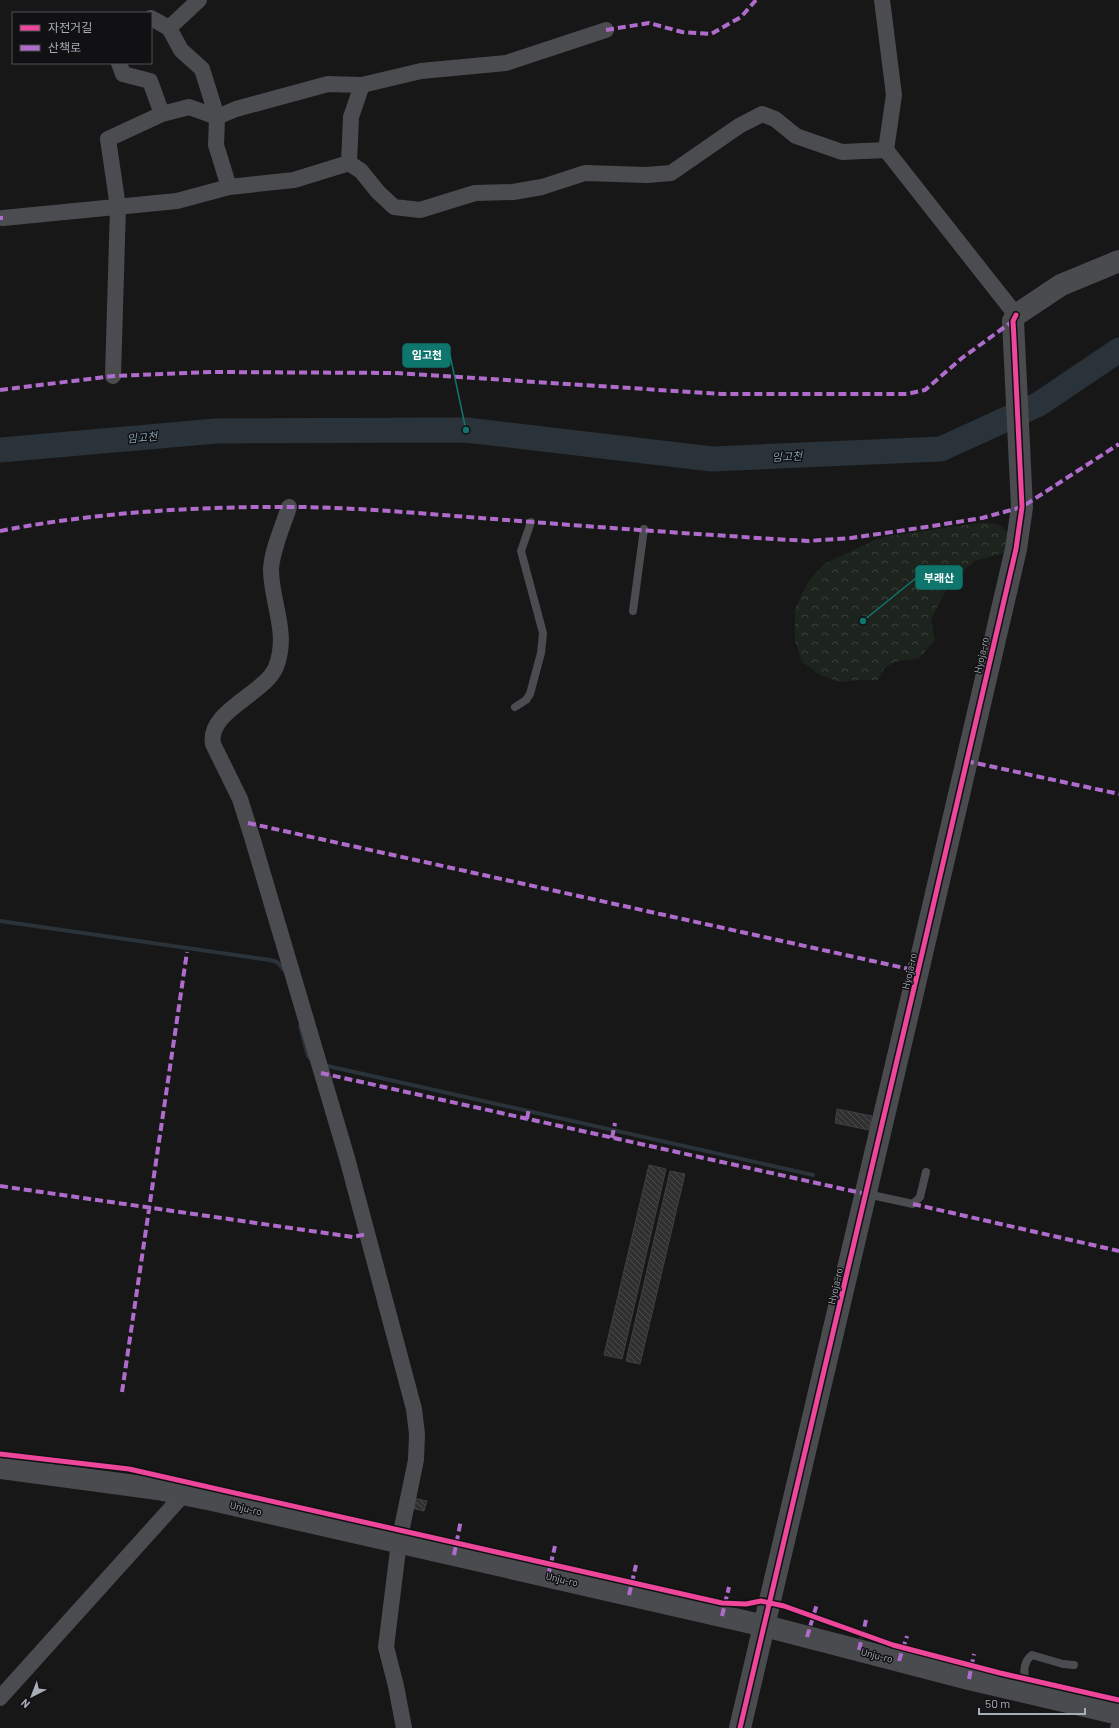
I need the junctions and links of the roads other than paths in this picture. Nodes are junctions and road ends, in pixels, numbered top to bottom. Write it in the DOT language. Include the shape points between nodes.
graph roads {
  1 [pos="199,0"];
  2 [pos="882,0"];
  3 [pos="152,19"];
  4 [pos="169,28"];
  5 [pos="606,30"];
  6 [pos="119,64"];
  7 [pos="362,85"];
  8 [pos="162,114"];
  9 [pos="217,116"];
  10 [pos="886,150"];
  11 [pos="349,163"];
  12 [pos="229,187"];
  13 [pos="118,207"];
  14 [pos="3,218"];
  15 [pos="1119,261"];
  16 [pos="1016,314"];
  17 [pos="113,376"];
  18 [pos="289,507"];
  19 [pos="531,522"];
  20 [pos="644,529"];
  21 [pos="633,611"];
  22 [pos="515,707"];
  23 [pos="926,1172"];
  24 [pos="866,1194"];
  25 [pos="0,1468"];
  26 [pos="183,1495"];
  27 [pos="399,1542"];
  28 [pos="765,1626"];
  29 [pos="1074,1665"];
  30 [pos="1028,1693"];
  31 [pos="0,1698"];
  32 [pos="1119,1714"];
  33 [pos="404,1728"];
  34 [pos="740,1728"];
  1 -- 4 [label="street"];
  2 -- 10 [label="street" via="894,95"];
  3 -- 4 [label="street"];
  4 -- 9 [label="street" via="181,50 202,68"];
  5 -- 7 [label="street" via="506,63 421,71"];
  6 -- 8 [label="street" via="123,74 150,81"];
  7 -- 9 [label="street" via="328,84"];
  7 -- 11 [label="street" via="351,117"];
  8 -- 9 [label="street" via="189,107"];
  8 -- 13 [label="street" via="108,139"];
  9 -- 12 [label="street" via="216,145"];
  10 -- 11 [label="street" via="842,152 796,136 775,119 762,114 739,126 671,173 585,173 542,187 513,192 475,193 420,210 394,207 361,171"];
  10 -- 16 [label="street"];
  11 -- 12 [label="street" via="294,180"];
  12 -- 13 [label="street" via="178,201"];
  13 -- 14 [label="street"];
  13 -- 17 [label="street"];
  15 -- 16 [label="street" via="1061,285"];
  16 -- 24 [label="street, Hyoja-ro" via="1013,321 1022,515"];
  18 -- 27 [label="street" via="271,564 281,629 281,650 278,660 264,683 227,713 212,737 240,799 250,830 347,1158 414,1409 417,1434 416,1460"];
  19 -- 22 [label="lane" via="521,551 541,622 543,640 530,694"];
  20 -- 21 [label="lane"];
  23 -- 24 [label="lane" via="920,1198 913,1204"];
  24 -- 28 [label="street, Hyoja-ro"];
  25 -- 26 [label="street, Unju-ro" via="150,1488"];
  26 -- 27 [label="street, Unju-ro"];
  26 -- 31 [label="street"];
  27 -- 28 [label="street, Unju-ro"];
  27 -- 33 [label="street" via="386,1647"];
  28 -- 30 [label="street, Unju-ro"];
  28 -- 34 [label="street, Hyoja-ro"];
  29 -- 30 [label="lane" via="1032,1655 1026,1660 1024,1672"];
  30 -- 32 [label="street, Unju-ro"];
}
